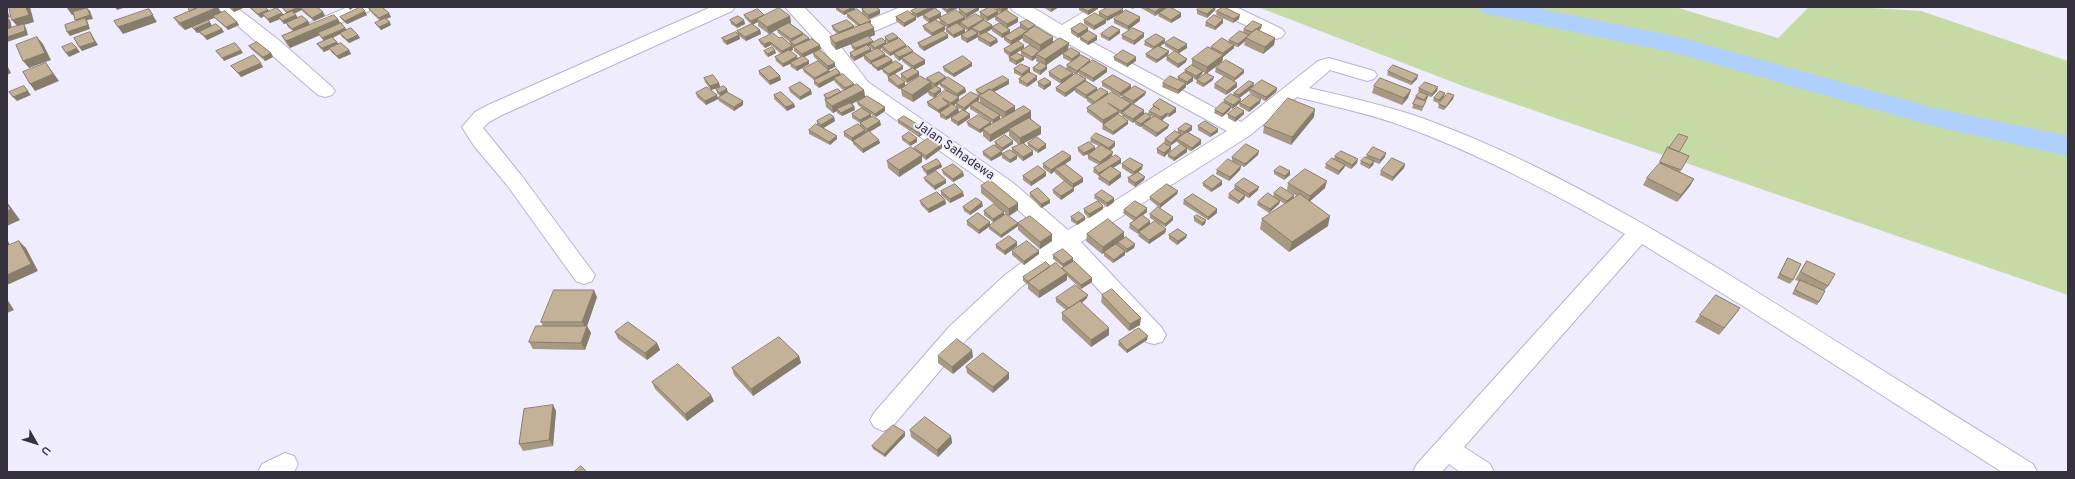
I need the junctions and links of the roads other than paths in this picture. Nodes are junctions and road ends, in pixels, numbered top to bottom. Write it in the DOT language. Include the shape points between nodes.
graph roads {
  1 [pos="225,7"];
  2 [pos="363,7"];
  3 [pos="726,7"];
  4 [pos="794,7"];
  5 [pos="916,7"];
  6 [pos="1019,7"];
  7 [pos="1104,7"];
  8 [pos="1222,7"];
  9 [pos="1276,33"];
  10 [pos="1062,34"];
  11 [pos="285,40"];
  12 [pos="828,43"];
  13 [pos="1367,75"];
  14 [pos="1294,90"];
  15 [pos="325,91"];
  16 [pos="1242,131"];
  17 [pos="1639,233"];
  18 [pos="1067,241"];
  19 [pos="584,275"];
  20 [pos="1154,335"];
  21 [pos="883,420"];
  22 [pos="1447,449"];
  23 [pos="1426,472"];
  24 [pos="1481,472"];
  25 [pos="2024,472"];
  1 -- 11 [label="street"];
  2 -- 11 [label="street"];
  3 -- 19 [label="street" via="495,110 482,117 472,127"];
  4 -- 12 [label="street, Jalan Sahadewa"];
  5 -- 12 [label="street"];
  6 -- 10 [label="street"];
  7 -- 10 [label="street"];
  8 -- 9 [label="street"];
  10 -- 16 [label="street"];
  11 -- 15 [label="street"];
  12 -- 18 [label="street, Jalan Sahadewa" via="861,86 1004,186"];
  13 -- 14 [label="street" via="1329,64"];
  14 -- 16 [label="street"];
  14 -- 17 [label="street" via="1385,113 1422,126 1507,163 1591,205"];
  16 -- 18 [label="street"];
  17 -- 22 [label="street"];
  17 -- 25 [label="street" via="1718,279"];
  18 -- 20 [label="street, Jalan Sahadewa"];
  18 -- 21 [label="street" via="1013,281 957,334"];
  22 -- 23 [label="street"];
  22 -- 24 [label="street"];
}
